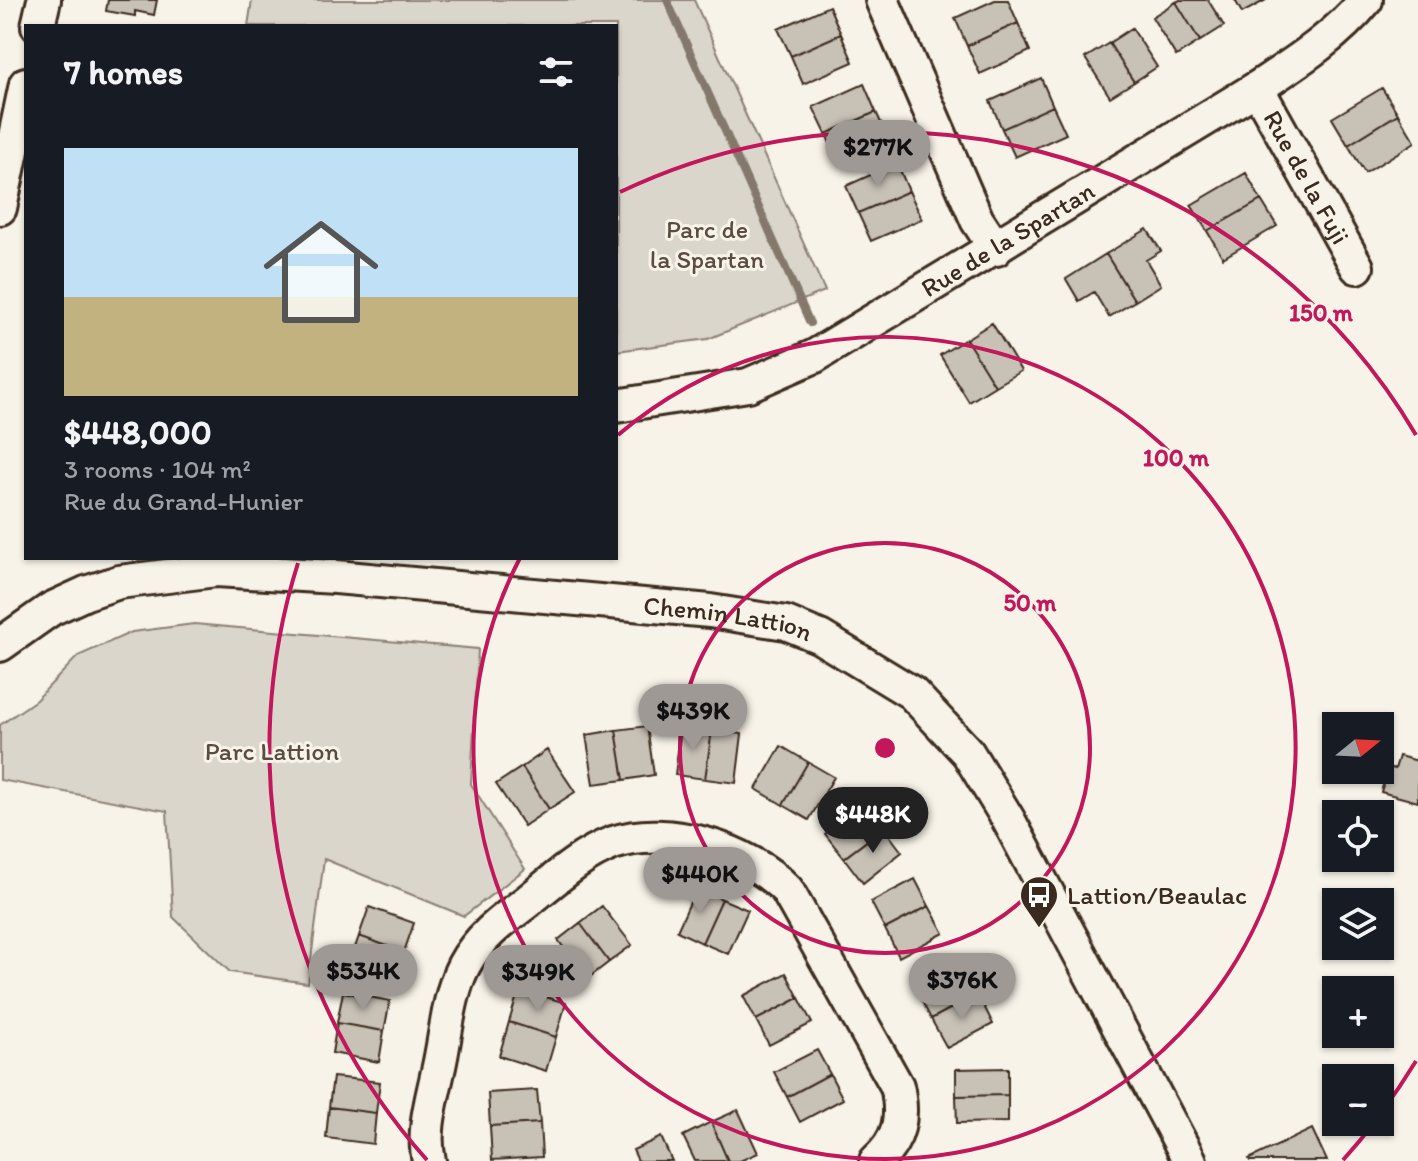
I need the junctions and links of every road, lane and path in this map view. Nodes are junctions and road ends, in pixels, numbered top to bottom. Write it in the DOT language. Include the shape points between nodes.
graph roads {
  1 [pos="44,0"];
  2 [pos="882,0"];
  3 [pos="1366,0"];
  4 [pos="38,24"];
  5 [pos="1257,88"];
  6 [pos="24,94"];
  7 [pos="0,208"];
  8 [pos="996,249"];
  9 [pos="1357,267"];
  10 [pos="618,406"];
  11 [pos="337,567"];
  12 [pos="0,645"];
  13 [pos="429,1161"];
  14 [pos="876,1161"];
  15 [pos="1190,1161"];
  1 -- 4 [label="street"];
  2 -- 8 [label="street" via="977,220"];
  3 -- 5 [label="street, Rue de la Spartan" via="1303,58"];
  5 -- 8 [label="street, Rue de la Spartan"];
  5 -- 9 [label="street, Rue de la Fuji"];
  6 -- 7 [label="street"];
  8 -- 10 [label="street, Rue de la Spartan" via="774,376 707,394"];
  11 -- 12 [label="street, Chemin Lattion" via="216,570 119,582 51,609"];
  11 -- 15 [label="street, Chemin Lattion" via="786,623 882,672 941,721 988,782"];
  13 -- 14 [label="street" via="427,1125 464,966 491,928 589,854 615,842 642,839 737,853 768,870 787,890 897,1086 900,1129"];
}
